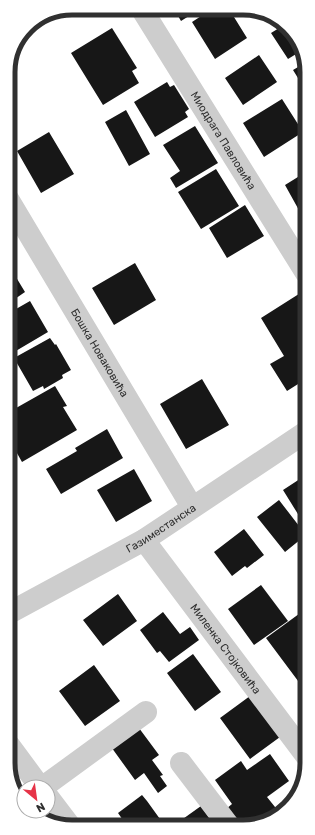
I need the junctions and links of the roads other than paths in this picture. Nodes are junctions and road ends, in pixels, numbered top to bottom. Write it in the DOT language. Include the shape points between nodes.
graph roads {
  1 [pos="144,15"];
  2 [pos="15,210"];
  3 [pos="300,263"];
  4 [pos="300,436"];
  5 [pos="192,507"];
  6 [pos="144,540"];
  7 [pos="15,606"];
  8 [pos="146,712"];
  9 [pos="300,749"];
  10 [pos="15,753"];
  11 [pos="181,763"];
  12 [pos="36,779"];
  13 [pos="53,779"];
  14 [pos="56,808"];
  15 [pos="65,819"];
  16 [pos="224,820"];
  1 -- 3 [label="street, Миодрага Павловића"];
  2 -- 5 [label="street, Бошка Новаковића"];
  4 -- 5 [label="street, Газиместанска"];
  5 -- 6 [label="street, Газиместанска"];
  6 -- 7 [label="street, Газиместанска"];
  6 -- 9 [label="street, Миленка Стојковића"];
  8 -- 13 [label="street"];
  10 -- 12 [label="street"];
  11 -- 16 [label="street"];
  14 -- 15 [label="street"];
}
